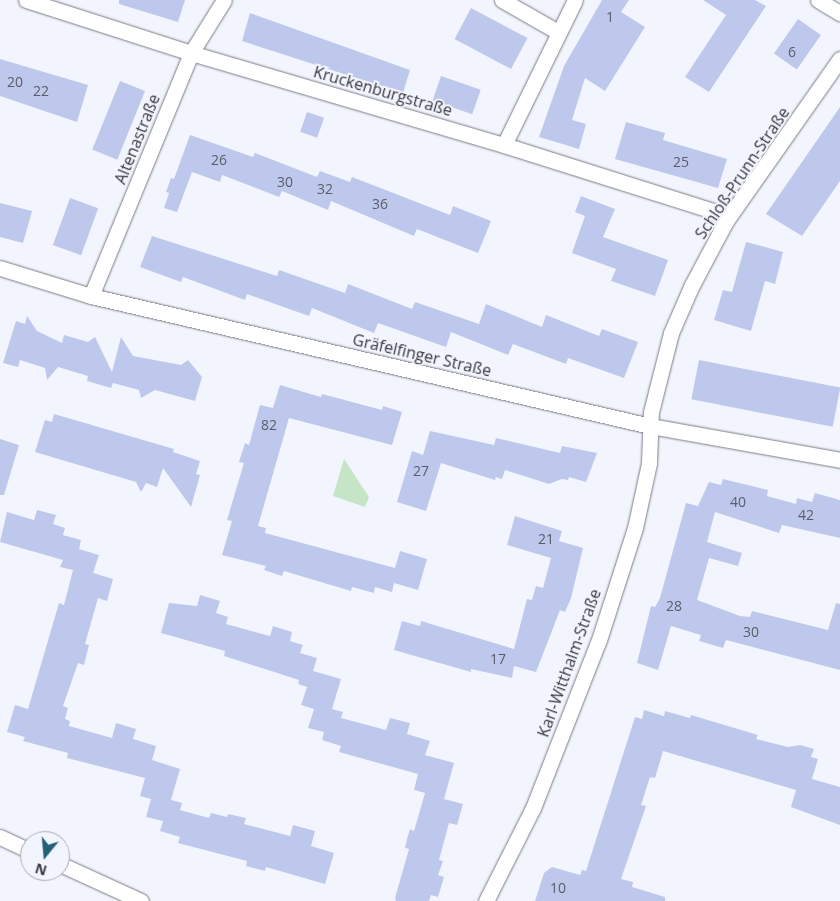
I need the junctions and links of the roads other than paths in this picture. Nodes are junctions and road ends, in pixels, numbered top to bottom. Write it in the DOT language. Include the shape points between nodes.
graph roads {
  1 [pos="26,0"];
  2 [pos="224,0"];
  3 [pos="502,0"];
  4 [pos="818,0"];
  5 [pos="569,2"];
  6 [pos="840,13"];
  7 [pos="558,32"];
  8 [pos="191,53"];
  9 [pos="840,59"];
  10 [pos="504,145"];
  11 [pos="726,222"];
  12 [pos="0,268"];
  13 [pos="91,296"];
  14 [pos="650,426"];
  15 [pos="840,460"];
  16 [pos="0,837"];
  17 [pos="20,846"];
  18 [pos="70,869"];
  19 [pos="142,901"];
  20 [pos="486,901"];
  1 -- 8 [label="street, Kruckenburgstraße"];
  2 -- 8 [label="street, Altenastraße"];
  3 -- 7 [label="street"];
  4 -- 6 [label="street"];
  5 -- 7 [label="street"];
  7 -- 10 [label="street"];
  8 -- 10 [label="street, Kruckenburgstraße"];
  8 -- 13 [label="street, Altenastraße"];
  9 -- 11 [label="street, Schloß-Prunn-Straße"];
  10 -- 11 [label="street, Kruckenburgstraße" via="713,212"];
  11 -- 14 [label="street, Schloß-Prunn-Straße" via="671,333 654,396"];
  12 -- 13 [label="street, Gräfelfinger Straße"];
  13 -- 14 [label="street, Gräfelfinger Straße"];
  14 -- 15 [label="street, Gräfelfinger Straße"];
  14 -- 20 [label="street, Karl-Witthalm-Straße" via="649,463 635,528 599,640 533,808"];
  16 -- 17 [label="street"];
  18 -- 19 [label="street"];
}
